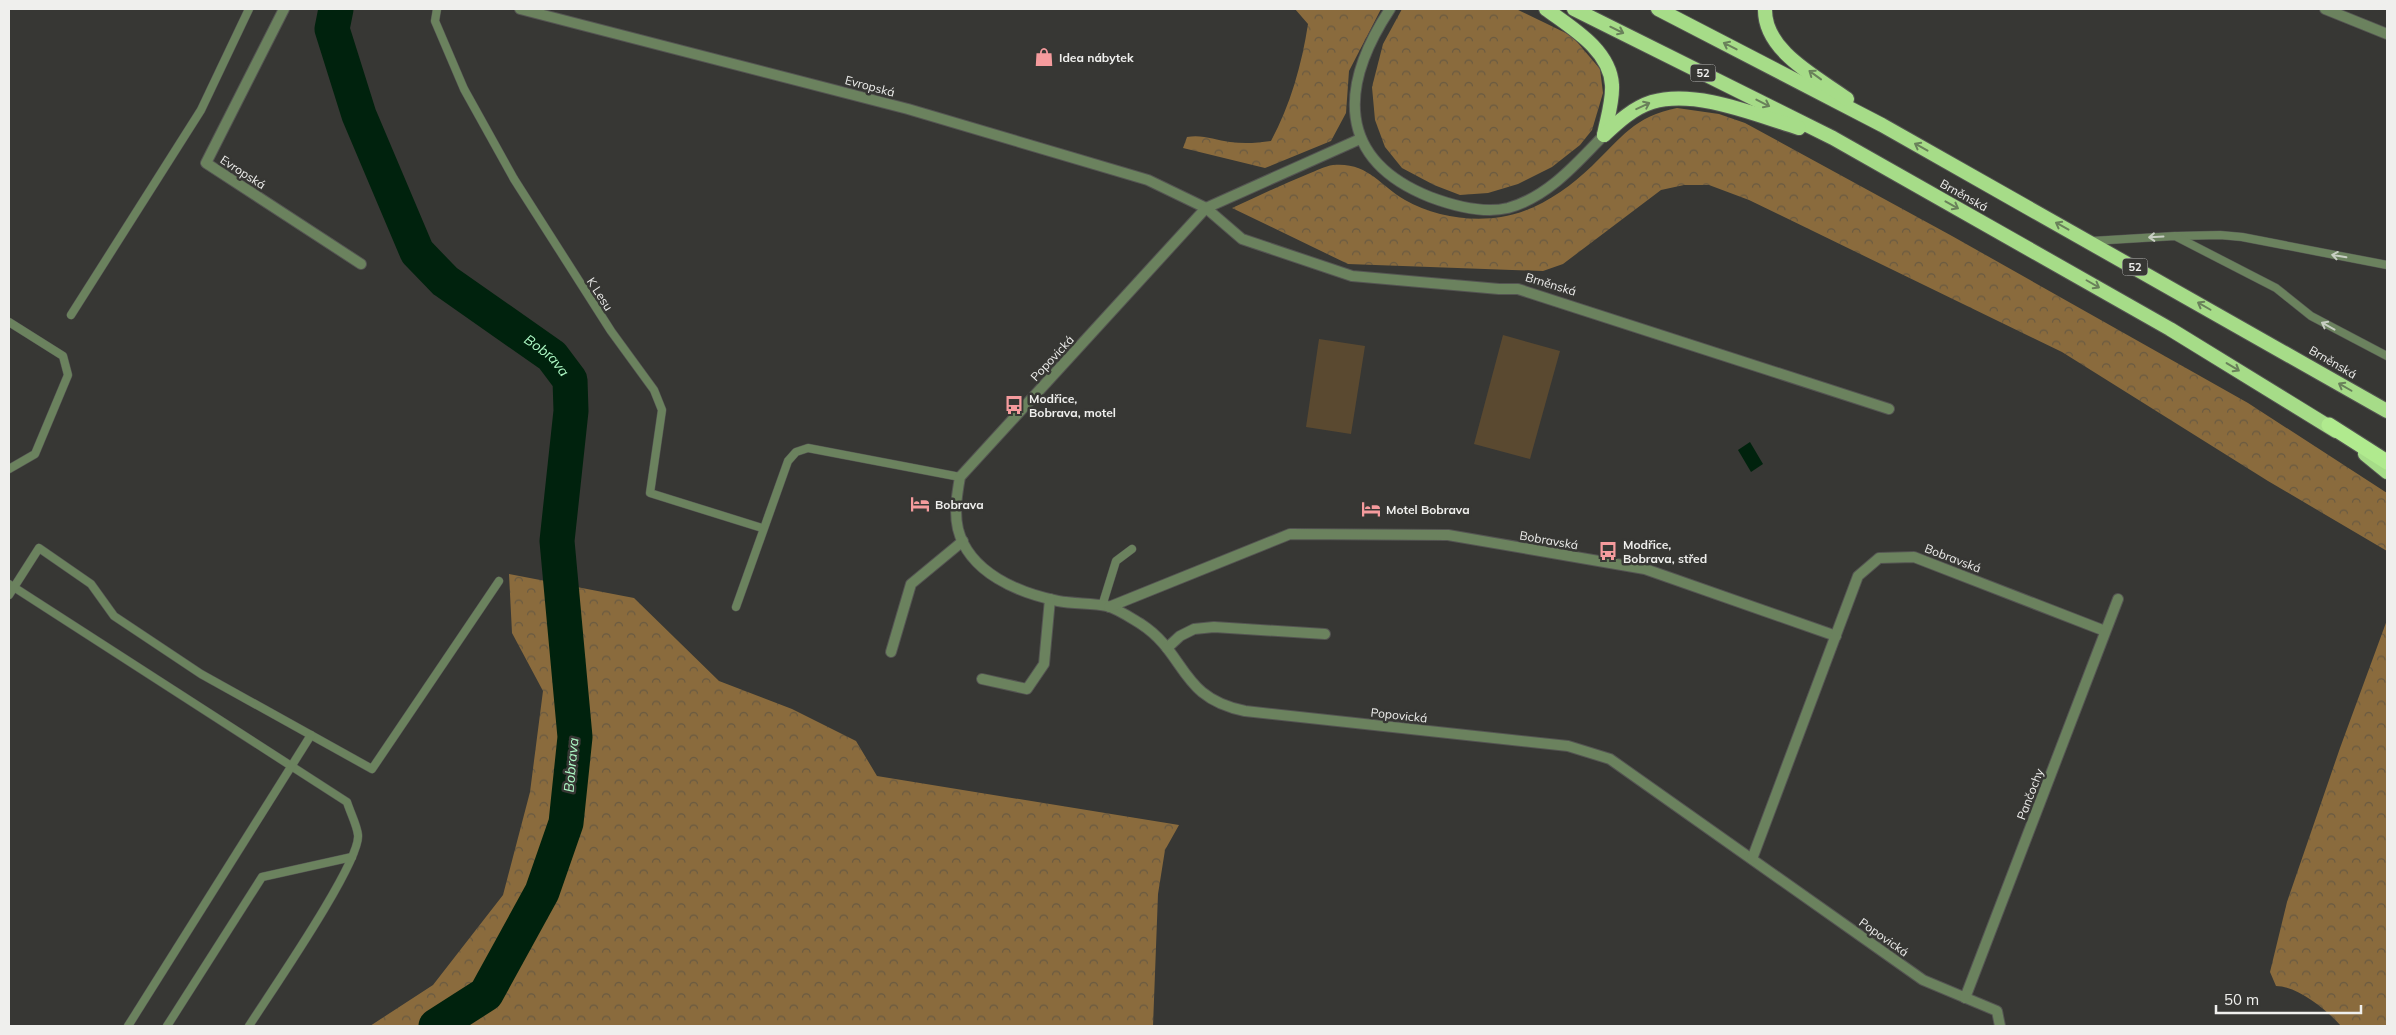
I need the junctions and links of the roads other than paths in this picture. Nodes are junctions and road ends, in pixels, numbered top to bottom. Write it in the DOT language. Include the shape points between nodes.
graph roads {
  1 [pos="249,9"];
  2 [pos="284,9"];
  3 [pos="438,9"];
  4 [pos="520,9"];
  5 [pos="1390,9"];
  6 [pos="1546,9"];
  7 [pos="1574,9"];
  8 [pos="1658,9"];
  9 [pos="1765,9"];
  10 [pos="2325,9"];
  11 [pos="2387,34"];
  12 [pos="1882,125"];
  13 [pos="1604,135"];
  14 [pos="1833,138"];
  15 [pos="1360,139"];
  16 [pos="1206,208"];
  17 [pos="2175,236"];
  18 [pos="2089,241"];
  19 [pos="361,264"];
  20 [pos="2387,265"];
  21 [pos="71,315"];
  22 [pos="9,322"];
  23 [pos="2387,356"];
  24 [pos="1889,408"];
  25 [pos="2387,411"];
  26 [pos="2329,425"];
  27 [pos="2387,462"];
  28 [pos="9,468"];
  29 [pos="2387,472"];
  30 [pos="960,476"];
  31 [pos="762,528"];
  32 [pos="962,541"];
  33 [pos="1132,549"];
  34 [pos="499,581"];
  35 [pos="11,586"];
  36 [pos="9,595"];
  37 [pos="1050,599"];
  38 [pos="2118,599"];
  39 [pos="1106,606"];
  40 [pos="736,607"];
  41 [pos="2106,631"];
  42 [pos="1325,634"];
  43 [pos="1836,636"];
  44 [pos="1167,648"];
  45 [pos="891,652"];
  46 [pos="982,679"];
  47 [pos="312,735"];
  48 [pos="292,767"];
  49 [pos="352,857"];
  50 [pos="1752,859"];
  51 [pos="1965,998"];
  52 [pos="128,1026"];
  53 [pos="167,1026"];
  54 [pos="249,1026"];
  55 [pos="2000,1026"];
  1 -- 21 [label="lane" via="201,110"];
  2 -- 19 [label="street, Evropská" via="206,163"];
  3 -- 31 [label="lane, K Lesu" via="435,21 464,89 514,179 611,331 654,390 662,410 650,493"];
  4 -- 16 [label="street, Evropská" via="908,109 1148,180"];
  5 -- 15 [label="street" via="1371,40 1360,71 1355,112"];
  6 -- 13 [label="highway" via="1589,42 1608,68 1612,85"];
  7 -- 14 [label="highway, Brněnská / 52, one-way"];
  12 -- 8 [label="highway, Brněnská / 52, one-way"];
  12 -- 9 [label="highway, one-way" via="1784,53 1768,29"];
  10 -- 11 [label="street"];
  18 -- 12 [label="highway, Brněnská / 52, one-way"];
  13 -- 14 [label="highway, one-way" via="1641,107 1662,100 1681,99 1717,104"];
  13 -- 15 [label="street" via="1570,170 1538,194 1508,208 1485,210 1417,192 1376,163"];
  14 -- 26 [label="highway, Brněnská / 52, one-way" via="2107,292"];
  15 -- 16 [label="street"];
  16 -- 24 [label="street, Brněnská" via="1242,239 1352,276 1518,289"];
  16 -- 30 [label="street, Popovická"];
  17 -- 18 [label="lane, one-way"];
  20 -- 17 [label="lane, one-way" via="2234,236"];
  23 -- 17 [label="lane, one-way" via="2311,316 2276,288"];
  25 -- 18 [label="highway, Brněnská / 52, one-way"];
  22 -- 28 [label="lane" via="64,356 68,375 36,454"];
  26 -- 27 [label="highway"];
  26 -- 29 [label="highway, Brněnská"];
  30 -- 31 [label="lane" via="808,448 796,452 788,461"];
  30 -- 32 [label="street, Popovická" via="956,511"];
  31 -- 40 [label="lane"];
  32 -- 37 [label="street, Popovická" via="1001,581"];
  32 -- 45 [label="street" via="911,584"];
  33 -- 39 [label="lane" via="1116,562"];
  34 -- 47 [label="lane" via="372,769"];
  35 -- 36 [label="lane"];
  35 -- 47 [label="lane" via="39,548 91,584 114,616 201,674"];
  35 -- 48 [label="lane"];
  37 -- 39 [label="street, Popovická"];
  37 -- 46 [label="street" via="1044,664 1027,689"];
  38 -- 41 [label="street, Pančochy"];
  39 -- 43 [label="street, Bobravská" via="1290,534 1448,535 1645,569"];
  39 -- 44 [label="street, Popovická" via="1150,631"];
  41 -- 43 [label="street, Bobravská" via="1914,557 1906,557 1879,558 1858,576"];
  41 -- 51 [label="street, Pančochy"];
  42 -- 44 [label="street" via="1214,627 1194,629"];
  43 -- 50 [label="street"];
  44 -- 50 [label="street, Popovická" via="1200,691 1221,705 1232,708 1568,746 1610,758"];
  47 -- 48 [label="lane"];
  48 -- 49 [label="lane" via="347,802 358,836"];
  48 -- 52 [label="lane"];
  49 -- 53 [label="lane" via="262,877"];
  49 -- 54 [label="lane" via="331,897"];
  50 -- 51 [label="street, Popovická" via="1923,980"];
  51 -- 55 [label="street, Popovická" via="1997,1011"];
}
